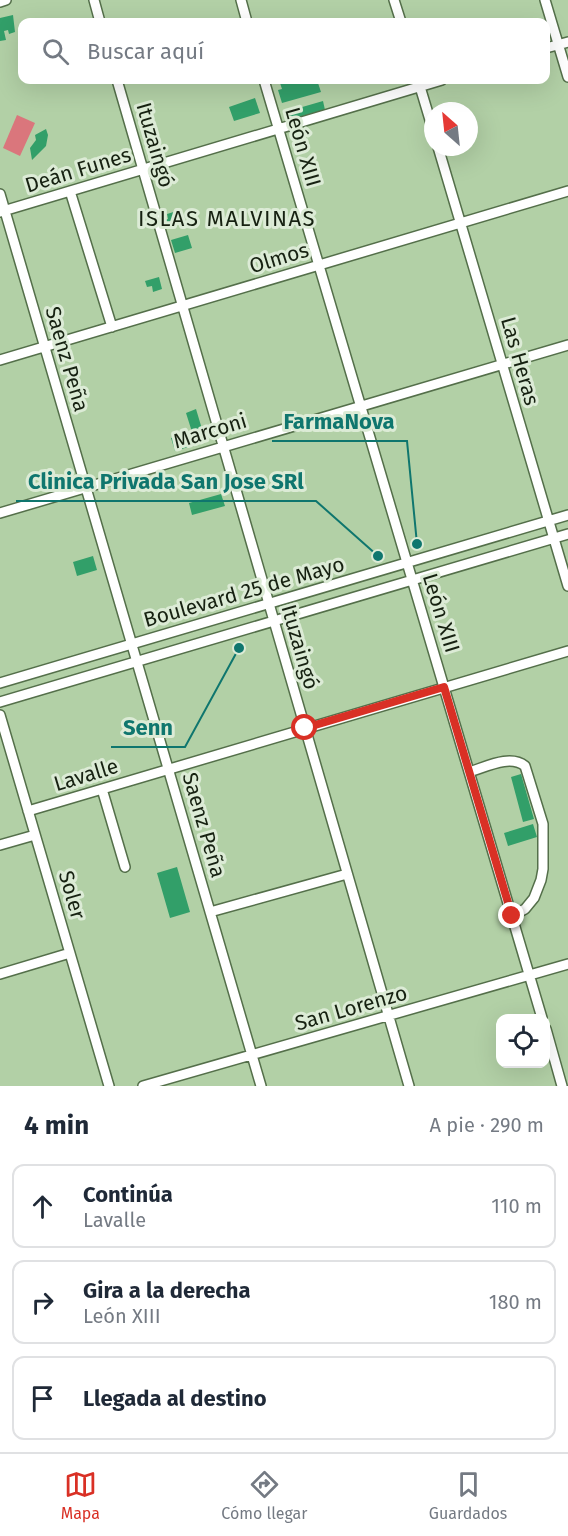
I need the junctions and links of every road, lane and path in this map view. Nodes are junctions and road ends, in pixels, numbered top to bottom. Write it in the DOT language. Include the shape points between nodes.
graph roads {
  1 [pos="6,0"];
  2 [pos="94,0"];
  3 [pos="241,0"];
  4 [pos="394,0"];
  5 [pos="545,0"];
  6 [pos="0,2"];
  7 [pos="99,18"];
  8 [pos="247,18"];
  9 [pos="400,18"];
  10 [pos="563,43"];
  11 [pos="568,78"];
  12 [pos="118,84"];
  13 [pos="265,84"];
  14 [pos="416,84"];
  15 [pos="419,84"];
  16 [pos="425,102"];
  17 [pos="279,129"];
  18 [pos="441,156"];
  19 [pos="144,169"];
  20 [pos="70,191"];
  21 [pos="568,191"];
  22 [pos="0,194"];
  23 [pos="2,212"];
  24 [pos="461,223"];
  25 [pos="319,265"];
  26 [pos="184,305"];
  27 [pos="112,327"];
  28 [pos="568,345"];
  29 [pos="45,347"];
  30 [pos="0,360"];
  31 [pos="502,364"];
  32 [pos="361,405"];
  33 [pos="224,446"];
  34 [pos="86,487"];
  35 [pos="0,513"];
  36 [pos="568,515"];
  37 [pos="549,520"];
  38 [pos="568,534"];
  39 [pos="554,538"];
  40 [pos="407,562"];
  41 [pos="412,580"];
  42 [pos="568,586"];
  43 [pos="269,603"];
  44 [pos="274,621"];
  45 [pos="132,644"];
  46 [pos="568,651"];
  47 [pos="137,661"];
  48 [pos="0,683"];
  49 [pos="444,687"];
  50 [pos="0,702"];
  51 [pos="0,715"];
  52 [pos="305,728"];
  53 [pos="169,769"];
  54 [pos="469,772"];
  55 [pos="102,789"];
  56 [pos="28,811"];
  57 [pos="35,835"];
  58 [pos="0,845"];
  59 [pos="125,867"];
  60 [pos="347,874"];
  61 [pos="210,912"];
  62 [pos="512,916"];
  63 [pos="70,953"];
  64 [pos="568,964"];
  65 [pos="0,974"];
  66 [pos="530,975"];
  67 [pos="541,1014"];
  68 [pos="388,1016"];
  69 [pos="550,1043"];
  70 [pos="252,1055"];
  71 [pos="109,1086"];
  72 [pos="143,1086"];
  73 [pos="261,1086"];
  74 [pos="409,1086"];
  75 [pos="562,1086"];
  1 -- 6 [label="street"];
  2 -- 7 [label="street"];
  3 -- 8 [label="street"];
  4 -- 9 [label="street"];
  5 -- 10 [label="street"];
  10 -- 11 [label="street"];
  12 -- 19 [label="street, Ituzaingó"];
  13 -- 17 [label="street, León XIII"];
  14 -- 17 [label="street, Deán Funes"];
  15 -- 16 [label="street"];
  17 -- 19 [label="street, Deán Funes"];
  17 -- 25 [label="street, León XIII"];
  18 -- 24 [label="street, Las Heras"];
  19 -- 20 [label="street, Deán Funes"];
  19 -- 26 [label="street, Ituzaingó"];
  20 -- 23 [label="street, Deán Funes"];
  20 -- 27 [label="street"];
  21 -- 24 [label="street, Olmos"];
  22 -- 23 [label="street, Saenz Peña"];
  23 -- 29 [label="street, Saenz Peña"];
  24 -- 25 [label="street, Olmos"];
  24 -- 31 [label="street, Las Heras"];
  25 -- 26 [label="street, Olmos"];
  25 -- 32 [label="street, León XIII"];
  26 -- 27 [label="street, Olmos"];
  26 -- 33 [label="street, Ituzaingó"];
  27 -- 29 [label="street, Olmos"];
  28 -- 31 [label="street, Marconi"];
  29 -- 30 [label="street, Olmos"];
  29 -- 34 [label="street, Saenz Peña"];
  31 -- 32 [label="street, Marconi"];
  31 -- 37 [label="street, Las Heras"];
  32 -- 33 [label="street, Marconi"];
  32 -- 40 [label="street, León XIII"];
  33 -- 34 [label="street, Marconi"];
  33 -- 43 [label="street, Ituzaingó"];
  34 -- 35 [label="street, Marconi"];
  34 -- 45 [label="street, Saenz Peña"];
  36 -- 37 [label="street, Boulevard 25 de Mayo"];
  37 -- 39 [label="street, Las Heras"];
  37 -- 40 [label="street, Boulevard 25 de Mayo"];
  38 -- 39 [label="street, Boulevard 25 de Mayo"];
  39 -- 41 [label="street, Boulevard 25 de Mayo"];
  39 -- 42 [label="street, Las Heras"];
  40 -- 41 [label="street, León XIII"];
  40 -- 43 [label="street, Boulevard 25 de Mayo"];
  41 -- 44 [label="street, Boulevard 25 de Mayo"];
  41 -- 49 [label="street, León XIII"];
  43 -- 44 [label="street, Ituzaingó"];
  43 -- 45 [label="street, Boulevard 25 de Mayo"];
  44 -- 47 [label="street, Boulevard 25 de Mayo"];
  44 -- 52 [label="street, Ituzaingó"];
  45 -- 47 [label="street, Saenz Peña"];
  45 -- 48 [label="street, Boulevard 25 de Mayo"];
  46 -- 49 [label="street, Lavalle"];
  47 -- 50 [label="street, Boulevard 25 de Mayo"];
  47 -- 53 [label="street, Saenz Peña"];
  49 -- 52 [label="street, Lavalle"];
  49 -- 54 [label="street, León XIII"];
  51 -- 56 [label="street, Soler"];
  52 -- 53 [label="street, Lavalle"];
  52 -- 60 [label="street, Ituzaingó"];
  53 -- 55 [label="street, Lavalle"];
  53 -- 61 [label="street, Saenz Peña"];
  54 -- 62 [label="street, León XIII"];
  54 -- 62 [label="street" via="509,760 519,761 525,766 543,824 541,880 534,898"];
  55 -- 56 [label="street, Lavalle"];
  55 -- 59 [label="street"];
  56 -- 57 [label="street, Soler"];
  57 -- 58 [label="street"];
  57 -- 63 [label="street, Soler"];
  60 -- 61 [label="street"];
  60 -- 68 [label="street, Ituzaingó"];
  61 -- 70 [label="street, Saenz Peña"];
  62 -- 66 [label="street, León XIII"];
  63 -- 65 [label="street"];
  63 -- 71 [label="street, Soler"];
  64 -- 66 [label="street, San Lorenzo"];
  66 -- 67 [label="street, León XIII"];
  66 -- 68 [label="street, San Lorenzo"];
  68 -- 70 [label="street, San Lorenzo"];
  68 -- 74 [label="street, Ituzaingó"];
  69 -- 75 [label="street"];
  70 -- 72 [label="street, San Lorenzo"];
  70 -- 73 [label="street, Saenz Peña"];
}
